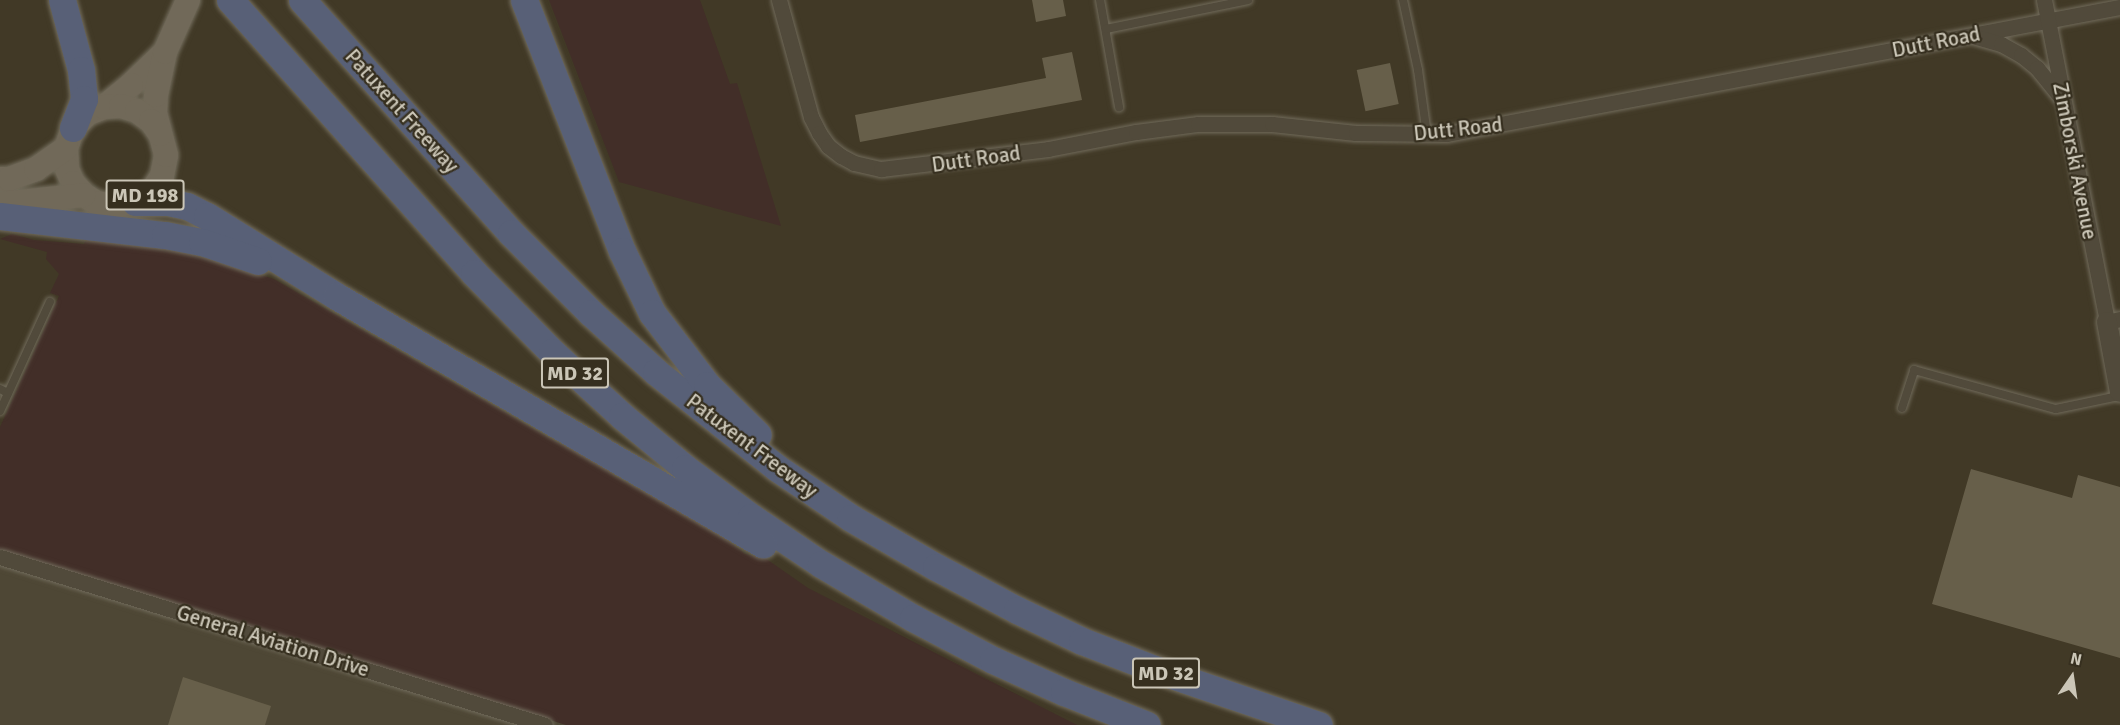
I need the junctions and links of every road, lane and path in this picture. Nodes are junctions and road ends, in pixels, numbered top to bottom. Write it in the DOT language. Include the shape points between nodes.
graph roads {
  1 [pos="62,0"];
  2 [pos="188,0"];
  3 [pos="230,0"];
  4 [pos="302,0"];
  5 [pos="524,0"];
  6 [pos="779,0"];
  7 [pos="1100,0"];
  8 [pos="1248,0"];
  9 [pos="1403,0"];
  10 [pos="2044,0"];
  11 [pos="2120,7"];
  12 [pos="2048,21"];
  13 [pos="1106,29"];
  14 [pos="1970,36"];
  15 [pos="170,41"];
  16 [pos="2064,102"];
  17 [pos="104,107"];
  18 [pos="1119,107"];
  19 [pos="1427,135"];
  20 [pos="162,137"];
  21 [pos="70,138"];
  22 [pos="0,179"];
  23 [pos="84,195"];
  24 [pos="135,202"];
  25 [pos="0,204"];
  26 [pos="0,216"];
  27 [pos="336,296"];
  28 [pos="50,303"];
  29 [pos="2113,321"];
  30 [pos="0,389"];
  31 [pos="8,393"];
  32 [pos="2120,394"];
  33 [pos="1902,408"];
  34 [pos="0,411"];
  35 [pos="0,557"];
  36 [pos="1017,610"];
  37 [pos="993,660"];
  38 [pos="545,725"];
  39 [pos="1147,725"];
  40 [pos="1319,725"];
  1 -- 21 [label="highway" via="81,70 84,99"];
  2 -- 15 [label="main road, MD 198"];
  3 -- 37 [label="highway, MD 32" via="474,273 622,416 751,517 821,564"];
  4 -- 36 [label="highway, Patuxent Freeway / MD 32" via="512,233 656,372 777,468 851,518"];
  5 -- 36 [label="highway" via="622,251 652,313 675,346 742,421 784,458"];
  6 -- 19 [label="street, Dutt Road" via="811,117 828,146 854,163 881,169 1048,149 1136,132 1207,124 1272,123 1356,133"];
  7 -- 13 [label="lane"];
  8 -- 13 [label="lane"];
  9 -- 19 [label="lane"];
  10 -- 12 [label="street, Zimborski Avenue"];
  11 -- 12 [label="street, Dutt Road"];
  12 -- 14 [label="street, Dutt Road"];
  12 -- 16 [label="street, Zimborski Avenue"];
  13 -- 18 [label="lane"];
  14 -- 16 [label="street" via="2001,44 2021,56 2037,68"];
  14 -- 19 [label="street, Dutt Road" via="1514,123"];
  15 -- 17 [label="main road, MD 198"];
  15 -- 20 [label="main road, MD 198" via="155,112"];
  16 -- 29 [label="street, Zimborski Avenue"];
  17 -- 20 [label="main road" via="121,106 137,111 151,121"];
  17 -- 21 [label="main road, MD 198" via="87,114"];
  20 -- 24 [label="main road, MD 198" via="166,155 162,176 152,191"];
  21 -- 22 [label="main road, MD 198" via="36,170"];
  21 -- 23 [label="main road" via="67,169"];
  23 -- 24 [label="main road, MD 198" via="97,203 116,206"];
  23 -- 25 [label="main road, MD 198"];
  24 -- 27 [label="highway" via="187,206"];
  26 -- 27 [label="highway" via="202,242 244,255"];
  27 -- 37 [label="highway" via="814,576"];
  28 -- 31 [label="lane"];
  29 -- 32 [label="street"];
  30 -- 31 [label="lane"];
  31 -- 34 [label="lane"];
  32 -- 33 [label="lane" via="2056,408 1914,370"];
  35 -- 38 [label="street, General Aviation Drive"];
  36 -- 40 [label="highway, Patuxent Freeway / MD 32" via="1157,670"];
  37 -- 39 [label="highway, MD 32"];
}
